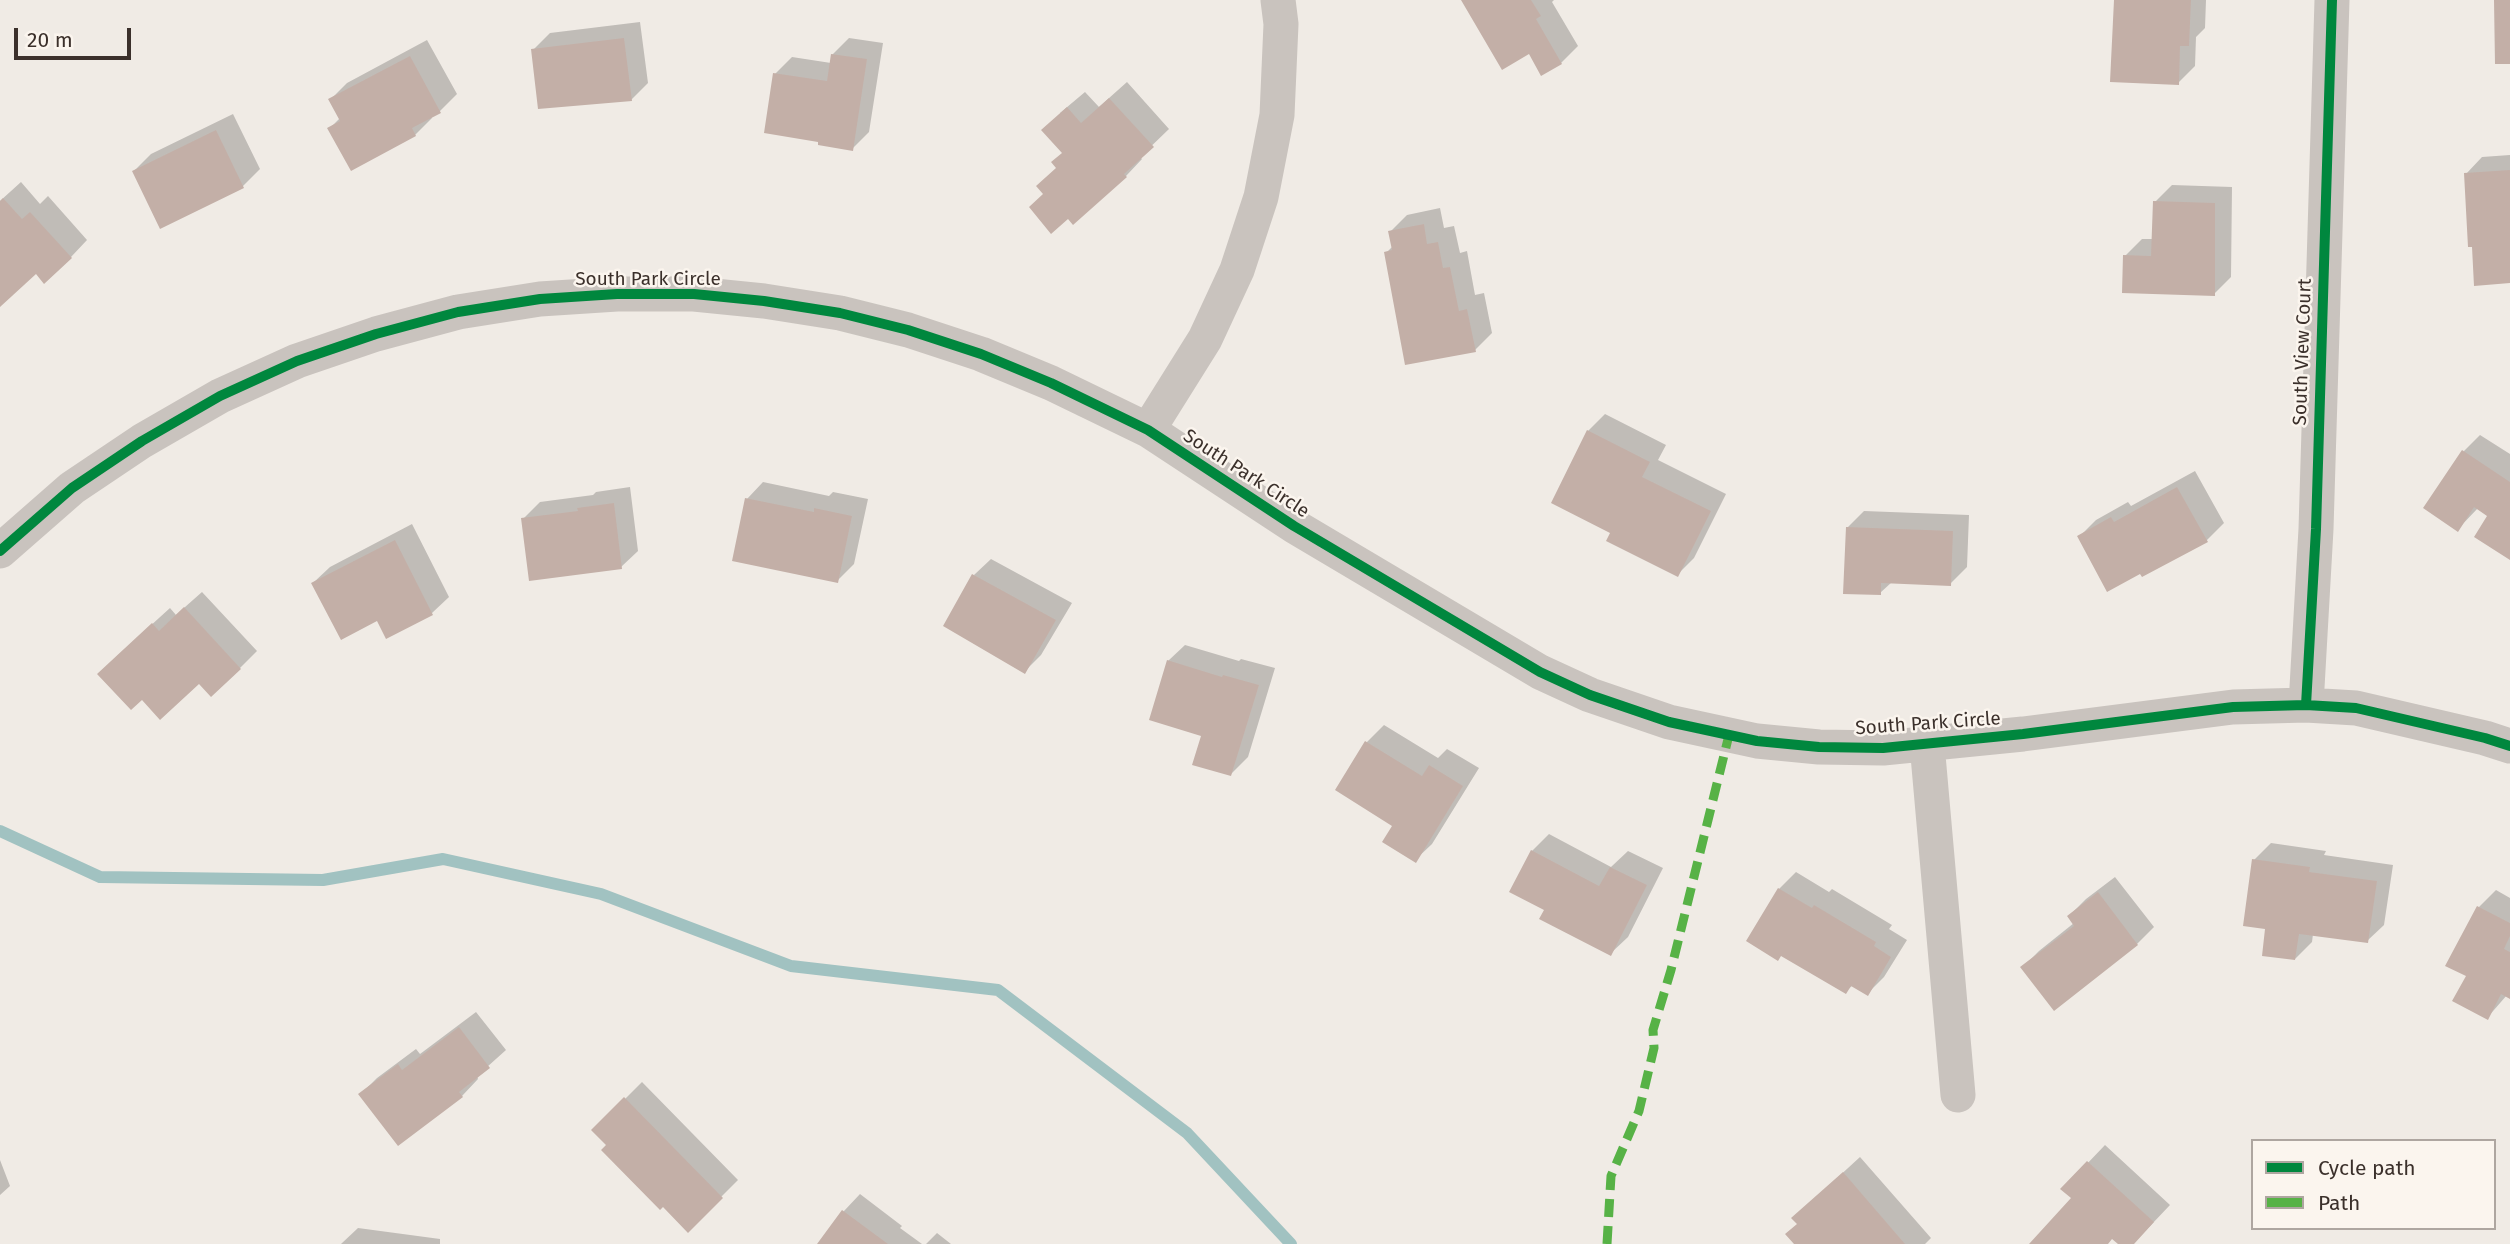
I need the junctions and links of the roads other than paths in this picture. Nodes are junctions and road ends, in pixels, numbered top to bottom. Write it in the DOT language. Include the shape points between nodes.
graph roads {
  1 [pos="1278,0"];
  2 [pos="2332,0"];
  3 [pos="1148,430"];
  4 [pos="0,551"];
  5 [pos="2306,705"];
  6 [pos="1927,744"];
  7 [pos="2510,746"];
  8 [pos="1958,1095"];
  1 -- 3 [label="street" via="1277,115 1261,197 1237,270 1205,339"];
  2 -- 5 [label="street, South View Court"];
  3 -- 4 [label="street, South Park Circle" via="981,354 840,313 694,294 540,299 376,334 297,361 231,391 142,441 72,488"];
  3 -- 6 [label="street, South Park Circle" via="1294,526 1476,636 1590,695 1668,722 1757,741 1883,748"];
  5 -- 6 [label="street, South Park Circle" via="2232,707"];
  5 -- 7 [label="street, South Park Circle" via="2356,708"];
  6 -- 8 [label="street"];
}
